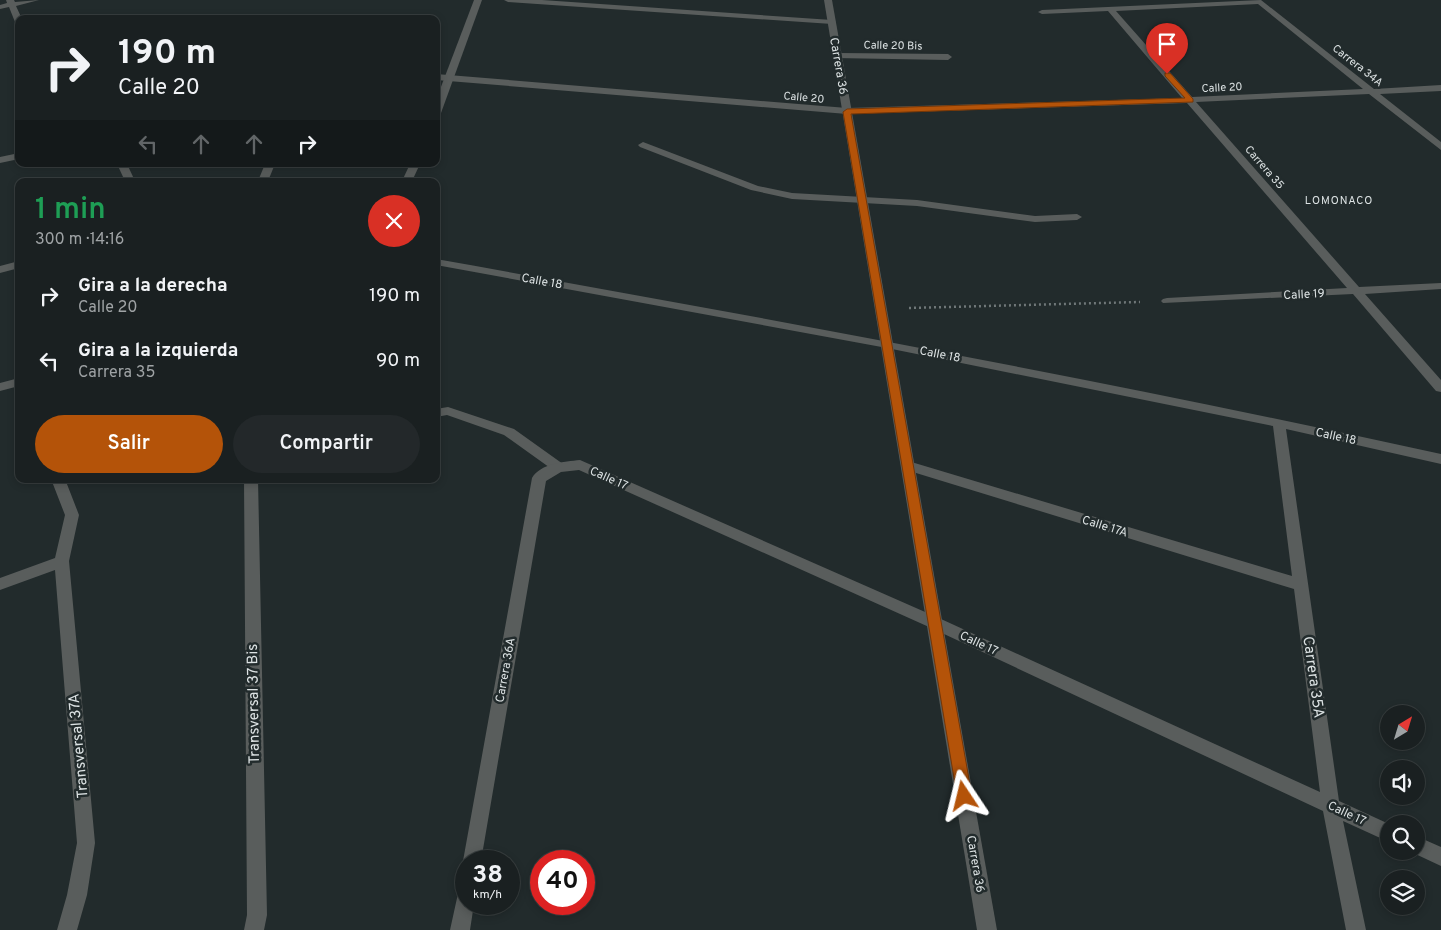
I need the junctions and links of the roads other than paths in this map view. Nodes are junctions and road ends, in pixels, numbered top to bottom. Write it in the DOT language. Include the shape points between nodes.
graph roads {
  1 [pos="35,0"];
  2 [pos="478,0"];
  3 [pos="508,0"];
  4 [pos="828,0"];
  5 [pos="10,2"];
  6 [pos="1185,2"];
  7 [pos="0,7"];
  8 [pos="1109,8"];
  9 [pos="1042,12"];
  10 [pos="16,15"];
  11 [pos="832,22"];
  12 [pos="838,56"];
  13 [pos="948,57"];
  14 [pos="440,77"];
  15 [pos="450,78"];
  16 [pos="1441,88"];
  17 [pos="1374,91"];
  18 [pos="1190,100"];
  19 [pos="440,103"];
  20 [pos="847,112"];
  21 [pos="643,145"];
  22 [pos="1441,147"];
  23 [pos="15,157"];
  24 [pos="0,160"];
  25 [pos="863,199"];
  26 [pos="1077,217"];
  27 [pos="440,263"];
  28 [pos="15,265"];
  29 [pos="0,270"];
  30 [pos="1441,286"];
  31 [pos="1358,292"];
  32 [pos="1167,301"];
  33 [pos="887,344"];
  34 [pos="15,382"];
  35 [pos="0,387"];
  36 [pos="1441,388"];
  37 [pos="440,412"];
  38 [pos="1278,423"];
  39 [pos="1441,459"];
  40 [pos="908,466"];
  41 [pos="558,467"];
  42 [pos="538,478"];
  43 [pos="60,483"];
  44 [pos="250,483"];
  45 [pos="62,561"];
  46 [pos="0,584"];
  47 [pos="1302,585"];
  48 [pos="935,622"];
  49 [pos="1331,806"];
  50 [pos="1380,829"];
  51 [pos="1425,849"];
  52 [pos="474,850"];
  53 [pos="1441,856"];
  54 [pos="463,915"];
  55 [pos="67,930"];
  56 [pos="254,930"];
  57 [pos="460,930"];
  58 [pos="987,930"];
  59 [pos="1356,930"];
  1 -- 5 [label="street"];
  2 -- 15 [label="street"];
  3 -- 11 [label="street"];
  4 -- 11 [label="street, Carrera 36"];
  5 -- 7 [label="street"];
  5 -- 10 [label="street"];
  6 -- 8 [label="street"];
  6 -- 17 [label="street, Carrera 34A" via="1260,2"];
  8 -- 9 [label="street"];
  8 -- 18 [label="street, Carrera 35"];
  11 -- 12 [label="street, Carrera 36"];
  12 -- 13 [label="street, Calle 20 Bis"];
  12 -- 20 [label="street, Carrera 36"];
  14 -- 15 [label="street, Calle 20"];
  15 -- 19 [label="street"];
  15 -- 20 [label="street, Calle 20"];
  16 -- 17 [label="street, Calle 20"];
  17 -- 18 [label="street, Calle 20"];
  17 -- 22 [label="street, Carrera 34A"];
  18 -- 20 [label="street, Calle 20"];
  18 -- 31 [label="street, Carrera 35"];
  20 -- 25 [label="street, Carrera 36"];
  21 -- 25 [label="street" via="755,188 792,196"];
  23 -- 24 [label="street"];
  25 -- 26 [label="street" via="1035,219"];
  25 -- 33 [label="street, Carrera 36"];
  27 -- 33 [label="street, Calle 18"];
  28 -- 29 [label="street"];
  30 -- 31 [label="street, Calle 19"];
  31 -- 32 [label="street, Calle 19"];
  31 -- 36 [label="street, Carrera 35"];
  33 -- 38 [label="street, Calle 18"];
  33 -- 40 [label="street, Carrera 36"];
  34 -- 35 [label="street"];
  37 -- 41 [label="street" via="448,411 509,432"];
  38 -- 39 [label="street, Calle 18"];
  38 -- 47 [label="street, Carrera 35A"];
  40 -- 47 [label="street, Calle 17A"];
  40 -- 48 [label="street, Carrera 36"];
  41 -- 42 [label="street, Calle 17"];
  41 -- 48 [label="street, Calle 17" via="580,465"];
  42 -- 52 [label="street, Carrera 36A"];
  43 -- 45 [label="street" via="72,515"];
  44 -- 56 [label="street, Transversal 37 Bis"];
  45 -- 46 [label="street"];
  45 -- 55 [label="street, Transversal 37A" via="86,843"];
  47 -- 49 [label="street, Carrera 35A"];
  48 -- 49 [label="street, Calle 17"];
  48 -- 58 [label="street, Carrera 36"];
  49 -- 50 [label="street, Calle 17"];
  49 -- 59 [label="street, Carrera 35A"];
  51 -- 53 [label="street"];
  54 -- 57 [label="street"];
}
